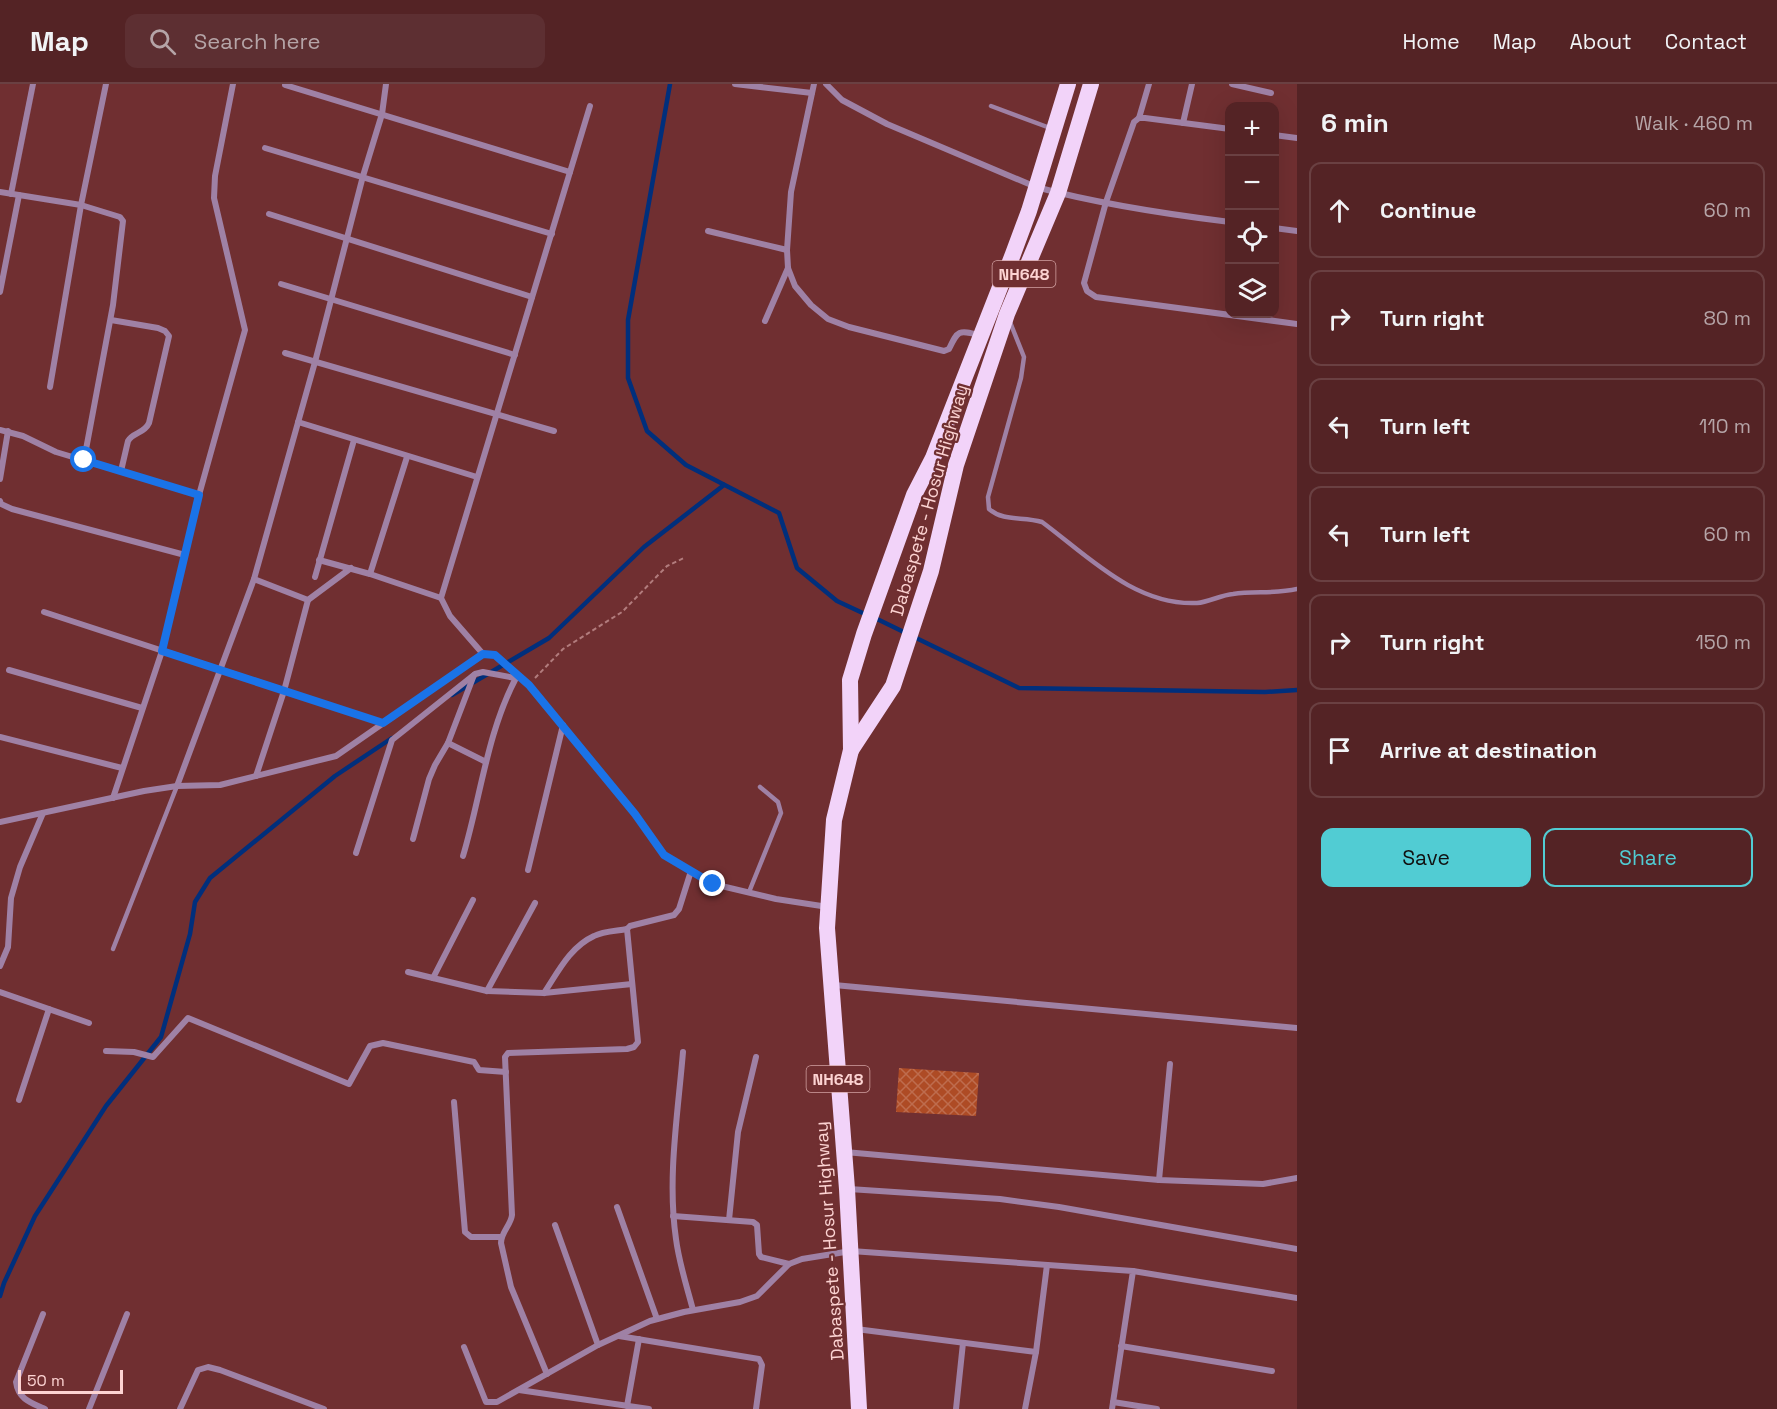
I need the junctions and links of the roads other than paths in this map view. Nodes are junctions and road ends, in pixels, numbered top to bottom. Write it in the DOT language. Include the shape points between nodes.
graph roads {
  1 [pos="33,84"];
  2 [pos="106,84"];
  3 [pos="232,84"];
  4 [pos="386,84"];
  5 [pos="735,84"];
  6 [pos="814,84"];
  7 [pos="825,84"];
  8 [pos="1068,84"];
  9 [pos="1091,84"];
  10 [pos="1149,84"];
  11 [pos="1192,84"];
  12 [pos="1232,84"];
  13 [pos="285,85"];
  14 [pos="812,93"];
  15 [pos="1271,93"];
  16 [pos="590,106"];
  17 [pos="991,106"];
  18 [pos="382,114"];
  19 [pos="1139,118"];
  20 [pos="1183,123"];
  21 [pos="1225,128"];
  22 [pos="1054,129"];
  23 [pos="1279,136"];
  24 [pos="1297,138"];
  25 [pos="265,148"];
  26 [pos="570,172"];
  27 [pos="363,176"];
  28 [pos="1036,186"];
  29 [pos="0,192"];
  30 [pos="1058,192"];
  31 [pos="11,194"];
  32 [pos="19,195"];
  33 [pos="1106,202"];
  34 [pos="81,205"];
  35 [pos="269,214"];
  36 [pos="1225,221"];
  37 [pos="1279,229"];
  38 [pos="708,231"];
  39 [pos="1297,231"];
  40 [pos="552,234"];
  41 [pos="346,238"];
  42 [pos="787,250"];
  43 [pos="788,268"];
  44 [pos="281,284"];
  45 [pos="0,292"];
  46 [pos="532,297"];
  47 [pos="331,300"];
  48 [pos="1007,314"];
  49 [pos="111,320"];
  50 [pos="765,321"];
  51 [pos="1297,324"];
  52 [pos="981,335"];
  53 [pos="285,353"];
  54 [pos="515,355"];
  55 [pos="315,362"];
  56 [pos="50,387"];
  57 [pos="497,414"];
  58 [pos="298,422"];
  59 [pos="0,430"];
  60 [pos="8,431"];
  61 [pos="554,431"];
  62 [pos="354,440"];
  63 [pos="407,457"];
  64 [pos="933,458"];
  65 [pos="84,460"];
  66 [pos="956,465"];
  67 [pos="121,471"];
  68 [pos="477,477"];
  69 [pos="0,478"];
  70 [pos="199,495"];
  71 [pos="0,501"];
  72 [pos="185,555"];
  73 [pos="320,560"];
  74 [pos="351,568"];
  75 [pos="370,574"];
  76 [pos="315,577"];
  77 [pos="254,579"];
  78 [pos="1297,589"];
  79 [pos="441,598"];
  80 [pos="308,600"];
  81 [pos="44,612"];
  82 [pos="162,651"];
  83 [pos="483,654"];
  84 [pos="9,670"];
  85 [pos="220,670"];
  86 [pos="475,674"];
  87 [pos="516,674"];
  88 [pos="284,691"];
  89 [pos="142,708"];
  90 [pos="383,723"];
  91 [pos="563,725"];
  92 [pos="0,737"];
  93 [pos="448,743"];
  94 [pos="851,750"];
  95 [pos="486,762"];
  96 [pos="122,768"];
  97 [pos="256,776"];
  98 [pos="177,786"];
  99 [pos="760,787"];
  100 [pos="113,798"];
  101 [pos="43,813"];
  102 [pos="0,822"];
  103 [pos="413,839"];
  104 [pos="356,854"];
  105 [pos="463,856"];
  106 [pos="528,870"];
  107 [pos="691,871"];
  108 [pos="749,892"];
  109 [pos="473,900"];
  110 [pos="536,903"];
  111 [pos="828,908"];
  112 [pos="627,929"];
  113 [pos="113,949"];
  114 [pos="0,966"];
  115 [pos="408,972"];
  116 [pos="433,978"];
  117 [pos="632,984"];
  118 [pos="830,985"];
  119 [pos="487,991"];
  120 [pos="0,992"];
  121 [pos="544,993"];
  122 [pos="49,1009"];
  123 [pos="89,1023"];
  124 [pos="1297,1028"];
  125 [pos="106,1051"];
  126 [pos="683,1052"];
  127 [pos="756,1057"];
  128 [pos="1170,1064"];
  129 [pos="506,1072"];
  130 [pos="20,1100"];
  131 [pos="454,1102"];
  132 [pos="844,1152"];
  133 [pos="1297,1178"];
  134 [pos="1160,1180"];
  135 [pos="847,1189"];
  136 [pos="617,1207"];
  137 [pos="674,1216"];
  138 [pos="729,1220"];
  139 [pos="555,1225"];
  140 [pos="501,1237"];
  141 [pos="1297,1249"];
  142 [pos="851,1251"];
  143 [pos="789,1264"];
  144 [pos="1047,1265"];
  145 [pos="1133,1271"];
  146 [pos="1297,1298"];
  147 [pos="693,1311"];
  148 [pos="43,1314"];
  149 [pos="127,1314"];
  150 [pos="657,1319"];
  151 [pos="856,1329"];
  152 [pos="619,1336"];
  153 [pos="639,1339"];
  154 [pos="963,1343"];
  155 [pos="598,1345"];
  156 [pos="1121,1346"];
  157 [pos="464,1347"];
  158 [pos="1036,1352"];
  159 [pos="1272,1371"];
  160 [pos="547,1374"];
  161 [pos="519,1390"];
  162 [pos="588,1405"];
  163 [pos="627,1406"];
  164 [pos="1113,1406"];
  165 [pos="45,1409"];
  166 [pos="89,1409"];
  167 [pos="180,1409"];
  168 [pos="324,1409"];
  169 [pos="648,1409"];
  170 [pos="756,1409"];
  171 [pos="859,1409"];
  172 [pos="956,1409"];
  173 [pos="1026,1409"];
  174 [pos="1157,1409"];
  1 -- 31 [label="street"];
  2 -- 34 [label="street"];
  3 -- 70 [label="street" via="214,198 245,330"];
  4 -- 18 [label="street"];
  5 -- 14 [label="street"];
  6 -- 14 [label="street"];
  7 -- 28 [label="street" via="842,100 887,124"];
  8 -- 22 [label="highway, NH648"];
  9 -- 30 [label="highway, Dabaspete - Hosur Highway / NH648"];
  10 -- 19 [label="street"];
  11 -- 20 [label="street"];
  12 -- 15 [label="street"];
  13 -- 18 [label="street"];
  14 -- 42 [label="street" via="791,192"];
  16 -- 26 [label="street"];
  17 -- 22 [label="lane"];
  18 -- 26 [label="street"];
  18 -- 27 [label="street"];
  19 -- 20 [label="street"];
  19 -- 33 [label="street" via="1134,122"];
  20 -- 21 [label="street"];
  22 -- 28 [label="highway, NH648"];
  23 -- 24 [label="street"];
  25 -- 27 [label="street"];
  26 -- 40 [label="street"];
  27 -- 40 [label="street"];
  27 -- 41 [label="street"];
  28 -- 30 [label="street"];
  28 -- 52 [label="highway, NH648"];
  29 -- 31 [label="street"];
  30 -- 33 [label="street"];
  30 -- 48 [label="highway, Dabaspete - Hosur Highway / NH648"];
  31 -- 32 [label="street"];
  32 -- 34 [label="street"];
  32 -- 45 [label="street"];
  33 -- 36 [label="street"];
  33 -- 51 [label="street" via="1084,283 1096,297"];
  34 -- 49 [label="street" via="123,221"];
  34 -- 56 [label="street"];
  35 -- 41 [label="street"];
  37 -- 39 [label="street"];
  38 -- 42 [label="street"];
  40 -- 46 [label="street"];
  41 -- 46 [label="street"];
  41 -- 47 [label="street"];
  42 -- 43 [label="street"];
  43 -- 50 [label="street"];
  43 -- 52 [label="street" via="795,286 811,305 828,319 849,327 944,351 960,332"];
  44 -- 47 [label="street"];
  46 -- 54 [label="street"];
  47 -- 54 [label="street"];
  47 -- 55 [label="street"];
  48 -- 66 [label="highway, Dabaspete - Hosur Highway / NH648"];
  48 -- 78 [label="lane" via="1024,357 1022,378 988,497 989,509 998,517 1042,522 1125,584 1172,602 1200,603 1224,594"];
  49 -- 65 [label="street"];
  49 -- 67 [label="street" via="158,328 169,336 149,423 130,437"];
  52 -- 64 [label="highway, NH648"];
  53 -- 55 [label="street"];
  54 -- 57 [label="street"];
  55 -- 57 [label="street"];
  55 -- 58 [label="street"];
  57 -- 61 [label="street"];
  57 -- 68 [label="street"];
  58 -- 62 [label="street"];
  58 -- 77 [label="street"];
  59 -- 60 [label="street"];
  60 -- 65 [label="street"];
  60 -- 69 [label="street"];
  62 -- 63 [label="street"];
  62 -- 73 [label="street"];
  63 -- 68 [label="street"];
  63 -- 75 [label="street"];
  64 -- 66 [label="highway"];
  64 -- 94 [label="highway, Dabaspete - Hosur Highway / NH648" via="914,495 850,680"];
  65 -- 67 [label="street"];
  66 -- 94 [label="highway, Dabaspete - Hosur Highway / NH648" via="931,571 893,686"];
  67 -- 70 [label="street"];
  68 -- 79 [label="street"];
  70 -- 72 [label="street"];
  71 -- 72 [label="street" via="12,509"];
  72 -- 82 [label="street"];
  73 -- 74 [label="street"];
  73 -- 76 [label="street"];
  74 -- 75 [label="street"];
  74 -- 80 [label="street"];
  75 -- 79 [label="street"];
  77 -- 80 [label="street"];
  77 -- 85 [label="street"];
  79 -- 83 [label="street" via="450,616"];
  80 -- 88 [label="street"];
  81 -- 82 [label="street"];
  82 -- 85 [label="street"];
  82 -- 89 [label="street"];
  83 -- 87 [label="street" via="495,655"];
  83 -- 90 [label="street"];
  84 -- 89 [label="street"];
  85 -- 88 [label="street"];
  85 -- 98 [label="street"];
  86 -- 87 [label="street"];
  86 -- 93 [label="street"];
  86 -- 104 [label="street" via="392,740"];
  87 -- 91 [label="street"];
  87 -- 95 [label="street"];
  88 -- 90 [label="street"];
  88 -- 97 [label="street"];
  89 -- 96 [label="street"];
  90 -- 97 [label="street" via="336,756"];
  91 -- 106 [label="street"];
  91 -- 107 [label="street" via="664,855"];
  92 -- 96 [label="street"];
  93 -- 95 [label="street"];
  93 -- 103 [label="street" via="429,779"];
  94 -- 111 [label="highway, Dabaspete - Hosur Highway / NH648" via="834,820"];
  95 -- 105 [label="street"];
  96 -- 100 [label="street"];
  97 -- 98 [label="street" via="220,785"];
  98 -- 100 [label="street"];
  98 -- 113 [label="lane"];
  99 -- 108 [label="lane" via="778,802 781,813"];
  100 -- 101 [label="street"];
  101 -- 102 [label="street"];
  101 -- 114 [label="street" via="11,898 8,947"];
  107 -- 108 [label="street" via="713,884"];
  107 -- 112 [label="street" via="674,915"];
  108 -- 111 [label="street"];
  109 -- 116 [label="street"];
  110 -- 119 [label="street"];
  111 -- 118 [label="highway, Dabaspete - Hosur Highway / NH648"];
  112 -- 117 [label="street"];
  112 -- 121 [label="street" via="596,935 579,944"];
  115 -- 116 [label="street"];
  116 -- 119 [label="street"];
  117 -- 121 [label="street"];
  117 -- 129 [label="street" via="638,1042 634,1047 508,1053"];
  118 -- 124 [label="street"];
  118 -- 132 [label="highway, Dabaspete - Hosur Highway / NH648"];
  119 -- 121 [label="street"];
  120 -- 122 [label="street"];
  122 -- 123 [label="street"];
  122 -- 130 [label="street"];
  125 -- 129 [label="street" via="153,1057 188,1018 349,1084 370,1046 383,1043 474,1062 479,1070"];
  126 -- 137 [label="street"];
  127 -- 138 [label="street" via="738,1132"];
  128 -- 134 [label="street"];
  129 -- 140 [label="street" via="512,1215"];
  131 -- 140 [label="street" via="465,1232 471,1237"];
  132 -- 134 [label="street"];
  132 -- 135 [label="highway, Dabaspete - Hosur Highway / NH648"];
  133 -- 134 [label="street" via="1263,1184"];
  135 -- 141 [label="street" via="999,1199"];
  135 -- 142 [label="highway, Dabaspete - Hosur Highway / NH648"];
  136 -- 150 [label="street"];
  137 -- 138 [label="street"];
  137 -- 147 [label="street"];
  138 -- 143 [label="street" via="753,1222 757,1225 761,1257"];
  139 -- 155 [label="street"];
  140 -- 160 [label="street" via="511,1287"];
  142 -- 143 [label="street"];
  142 -- 144 [label="street"];
  142 -- 151 [label="highway, Dabaspete - Hosur Highway / NH648"];
  143 -- 147 [label="street" via="757,1296"];
  144 -- 145 [label="street"];
  144 -- 158 [label="street"];
  145 -- 146 [label="street"];
  145 -- 156 [label="street"];
  147 -- 150 [label="street"];
  148 -- 165 [label="street" via="16,1382 24,1400"];
  149 -- 166 [label="street"];
  150 -- 152 [label="street"];
  151 -- 154 [label="street"];
  151 -- 171 [label="highway, Dabaspete - Hosur Highway / NH648"];
  152 -- 153 [label="street"];
  152 -- 155 [label="street"];
  153 -- 163 [label="street"];
  153 -- 170 [label="street" via="759,1359 762,1365"];
  154 -- 158 [label="street"];
  154 -- 172 [label="street"];
  155 -- 160 [label="street"];
  156 -- 159 [label="street"];
  156 -- 164 [label="street"];
  157 -- 161 [label="street" via="486,1402 497,1402"];
  158 -- 173 [label="street"];
  160 -- 161 [label="street"];
  161 -- 162 [label="street"];
  162 -- 163 [label="street"];
  163 -- 169 [label="street"];
  164 -- 174 [label="street"];
  167 -- 168 [label="street" via="198,1370 208,1367"];
}
